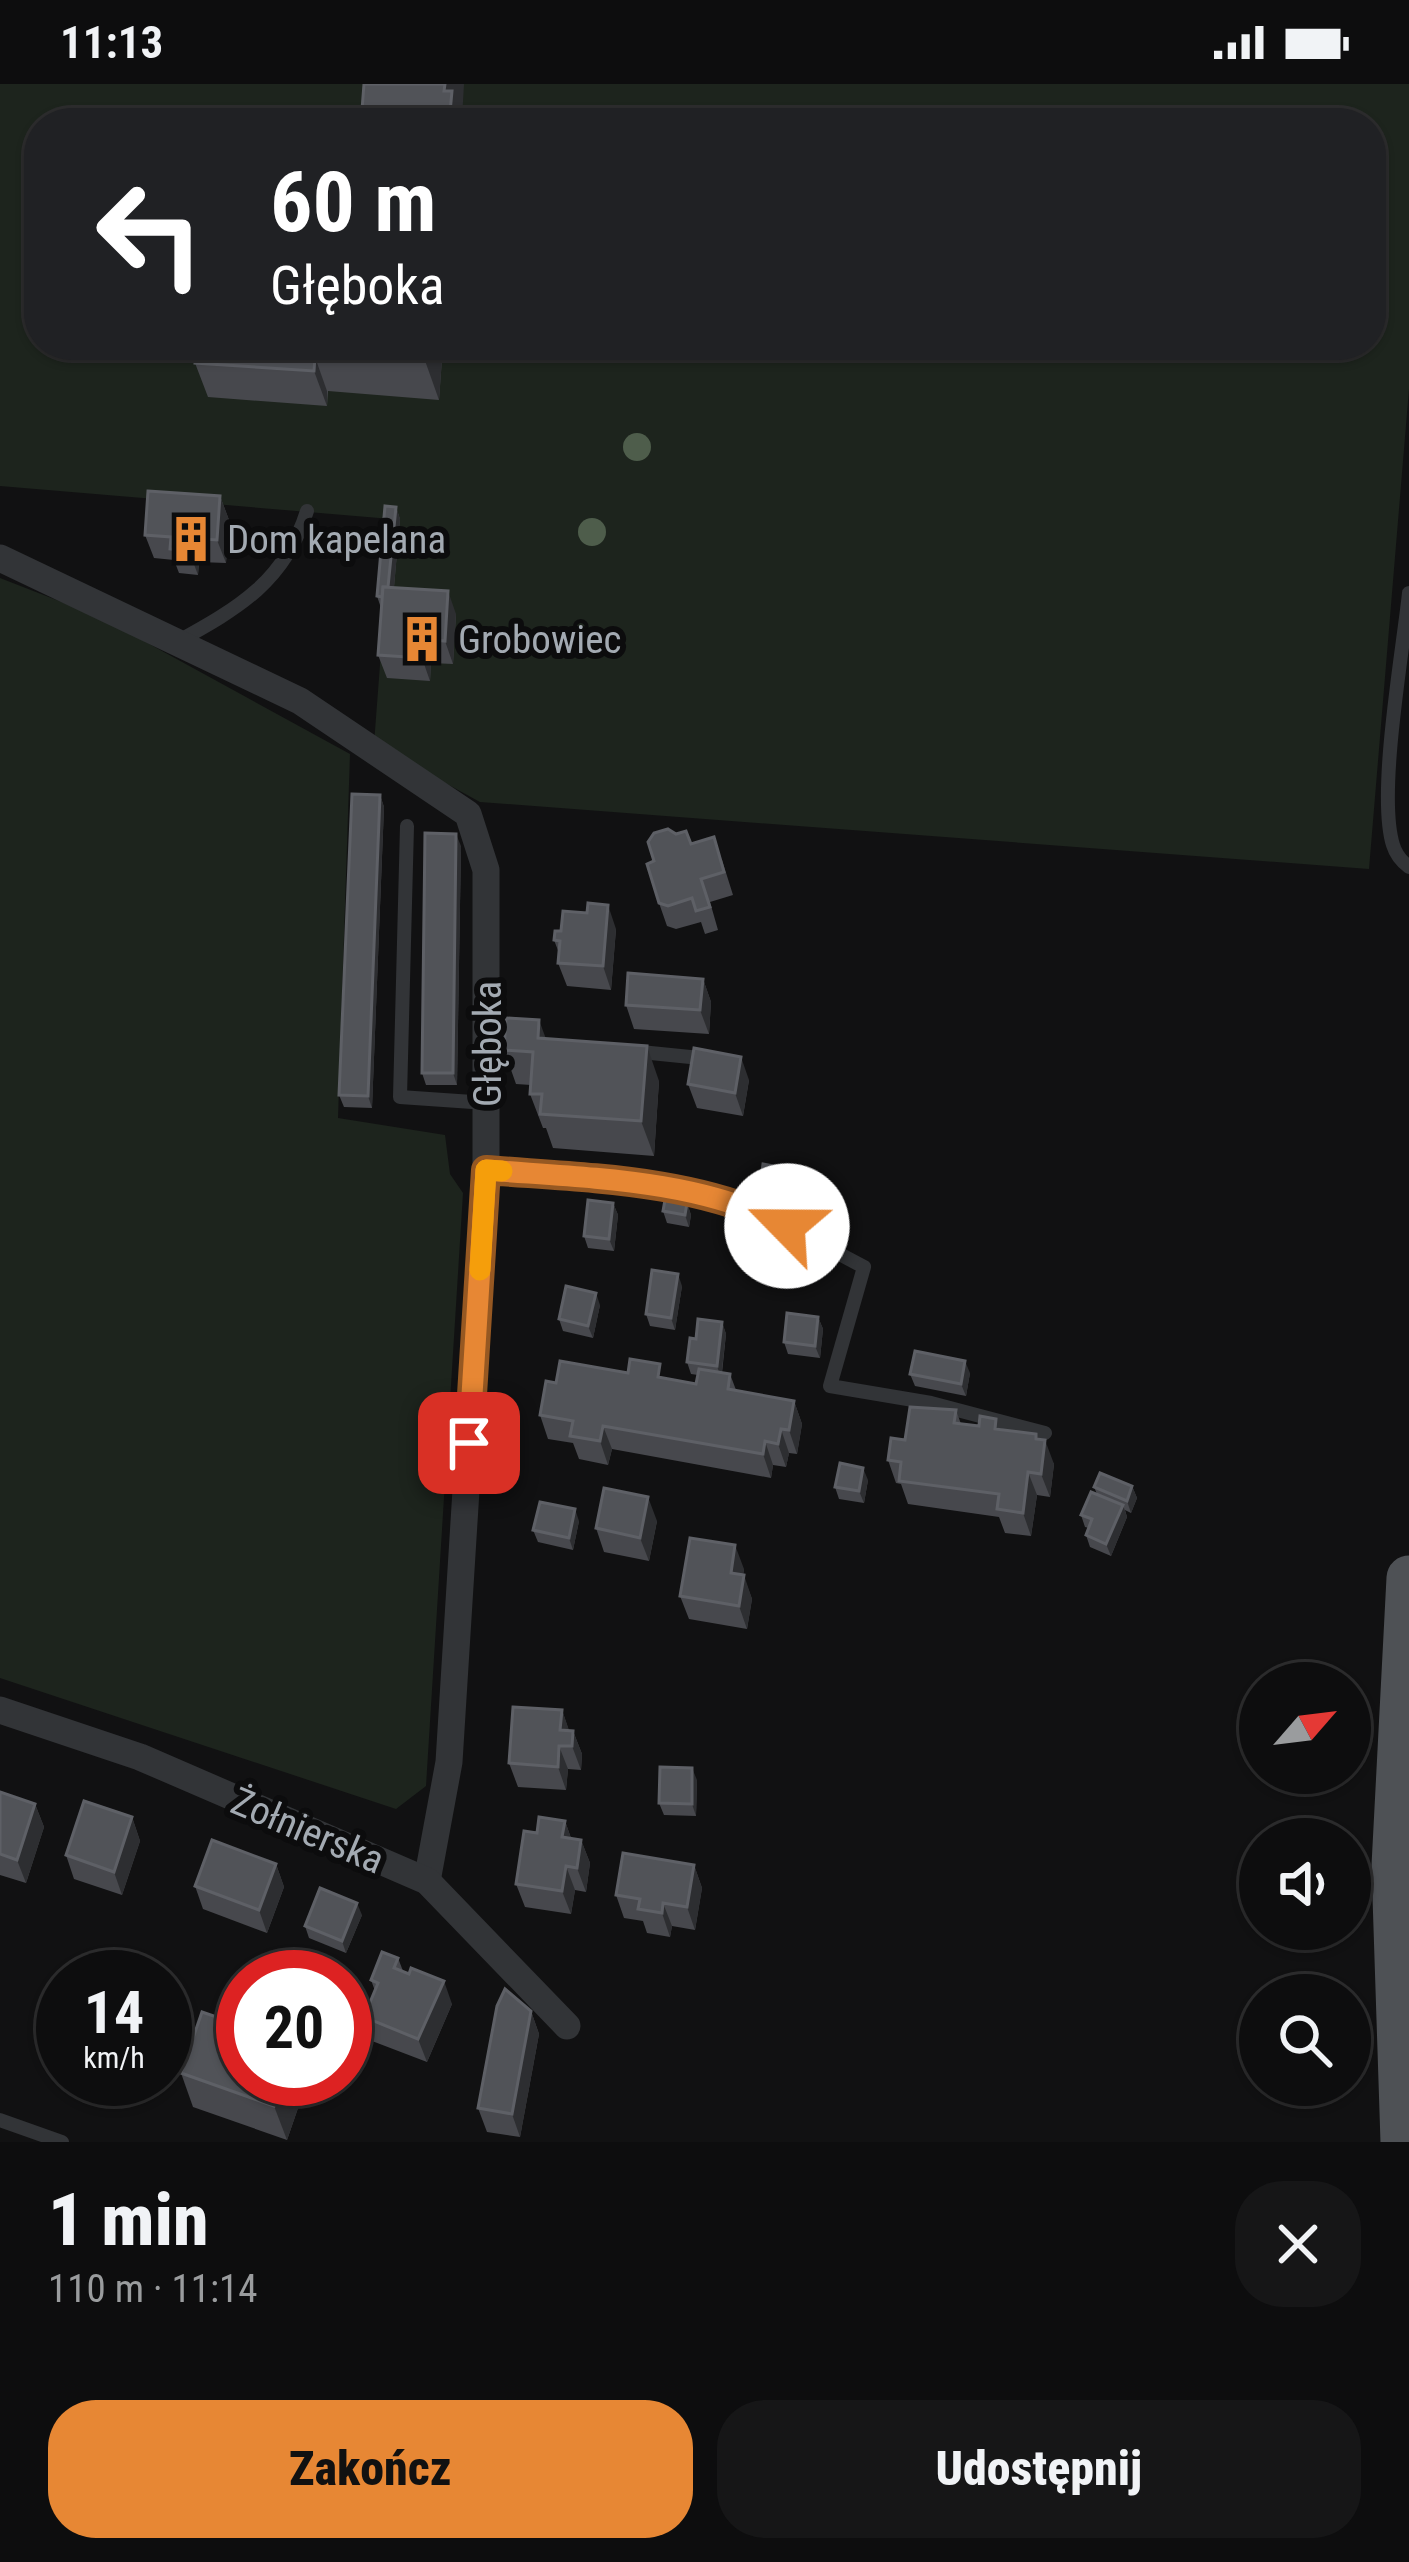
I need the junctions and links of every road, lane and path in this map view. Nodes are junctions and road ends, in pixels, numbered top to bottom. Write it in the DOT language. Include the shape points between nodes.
graph roads {
  1 [pos="307,511"];
  2 [pos="0,558"];
  3 [pos="1409,592"];
  4 [pos="177,642"];
  5 [pos="407,826"];
  6 [pos="1409,867"];
  7 [pos="607,1049"];
  8 [pos="725,1060"];
  9 [pos="487,1102"];
  10 [pos="486,1170"];
  11 [pos="1045,1433"];
  12 [pos="1409,1577"];
  13 [pos="0,1709"];
  14 [pos="427,1881"];
  15 [pos="567,2026"];
  16 [pos="0,2120"];
  17 [pos="62,2142"];
  18 [pos="1403,2142"];
  1 -- 4 [label="lane" via="277,572"];
  2 -- 4 [label="street, Głęboka"];
  3 -- 6 [label="lane" via="1390,826 1393,848"];
  4 -- 9 [label="street, Głęboka" via="300,700 468,814 486,870 500,1038"];
  5 -- 9 [label="lane" via="400,1097"];
  7 -- 8 [label="lane"];
  9 -- 10 [label="street, Głęboka"];
  10 -- 11 [label="lane" via="617,1180 749,1206 864,1267 830,1386"];
  10 -- 14 [label="street, Głęboka" via="448,1762"];
  12 -- 18 [label="main road" via="1394,1866"];
  13 -- 14 [label="street, Żołnierska" via="140,1757"];
  14 -- 15 [label="street, Żołnierska"];
  16 -- 17 [label="lane"];
}
